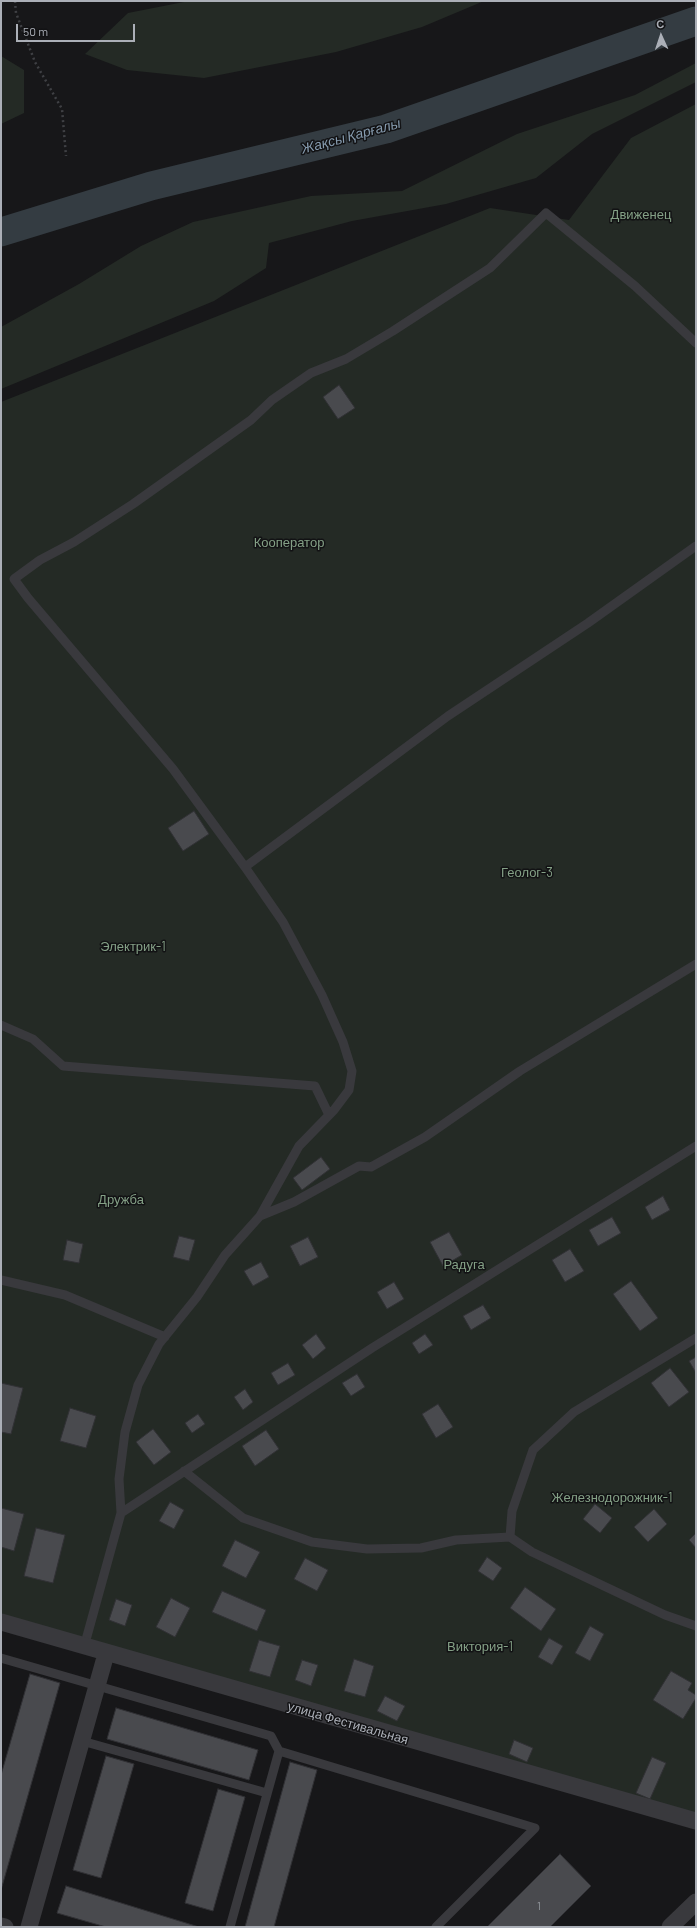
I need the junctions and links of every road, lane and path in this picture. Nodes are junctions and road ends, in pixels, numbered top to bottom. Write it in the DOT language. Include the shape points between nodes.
graph roads {
  1 [pos="15,1"];
  2 [pos="66,156"];
  3 [pos="696,343"];
  4 [pos="696,546"];
  5 [pos="245,867"];
  6 [pos="696,964"];
  7 [pos="1,1025"];
  8 [pos="329,1115"];
  9 [pos="696,1146"];
  10 [pos="260,1216"];
  11 [pos="1,1280"];
  12 [pos="165,1337"];
  13 [pos="696,1338"];
  14 [pos="184,1471"];
  15 [pos="121,1513"];
  16 [pos="510,1537"];
  17 [pos="1,1622"];
  18 [pos="696,1626"];
  19 [pos="84,1647"];
  20 [pos="106,1654"];
  21 [pos="1,1658"];
  22 [pos="97,1686"];
  23 [pos="82,1741"];
  24 [pos="279,1751"];
  25 [pos="267,1794"];
  26 [pos="696,1822"];
  27 [pos="696,1902"];
  28 [pos="1,1926"];
  29 [pos="5,1927"];
  30 [pos="29,1927"];
  31 [pos="230,1927"];
  32 [pos="436,1927"];
  33 [pos="670,1927"];
  1 -- 2 [label="path" via="16,13 35,62 62,109"];
  3 -- 5 [label="lane" via="635,286 546,213 490,268 346,359 311,373 272,400 251,420 133,504 14,578 28,598 173,769"];
  4 -- 5 [label="lane" via="588,623 448,716"];
  5 -- 8 [label="lane" via="283,922 322,995 343,1042 352,1071 349,1090"];
  6 -- 10 [label="lane" via="520,1072 425,1137 371,1168 359,1166 294,1202"];
  7 -- 8 [label="lane" via="33,1039 63,1066 315,1086"];
  8 -- 10 [label="lane" via="299,1146"];
  9 -- 14 [label="lane" via="372,1348"];
  10 -- 12 [label="lane" via="225,1255 197,1297"];
  11 -- 12 [label="lane" via="65,1295"];
  12 -- 15 [label="lane" via="138,1385 125,1432 119,1479"];
  13 -- 16 [label="lane" via="574,1412 533,1450 512,1511"];
  14 -- 15 [label="lane"];
  14 -- 16 [label="lane" via="243,1518 312,1542 367,1549 421,1548 456,1540"];
  15 -- 19 [label="lane"];
  16 -- 18 [label="lane" via="532,1552 665,1615"];
  17 -- 19 [label="street, улица Фестивальная"];
  19 -- 20 [label="street, улица Фестивальная"];
  20 -- 22 [label="street"];
  20 -- 26 [label="street, улица Фестивальная"];
  21 -- 22 [label="lane"];
  22 -- 23 [label="street"];
  22 -- 24 [label="lane" via="271,1736"];
  23 -- 25 [label="lane"];
  23 -- 30 [label="street"];
  24 -- 25 [label="lane"];
  24 -- 32 [label="lane" via="535,1828"];
  25 -- 31 [label="lane"];
  27 -- 33 [label="street"];
  28 -- 29 [label="street"];
}
